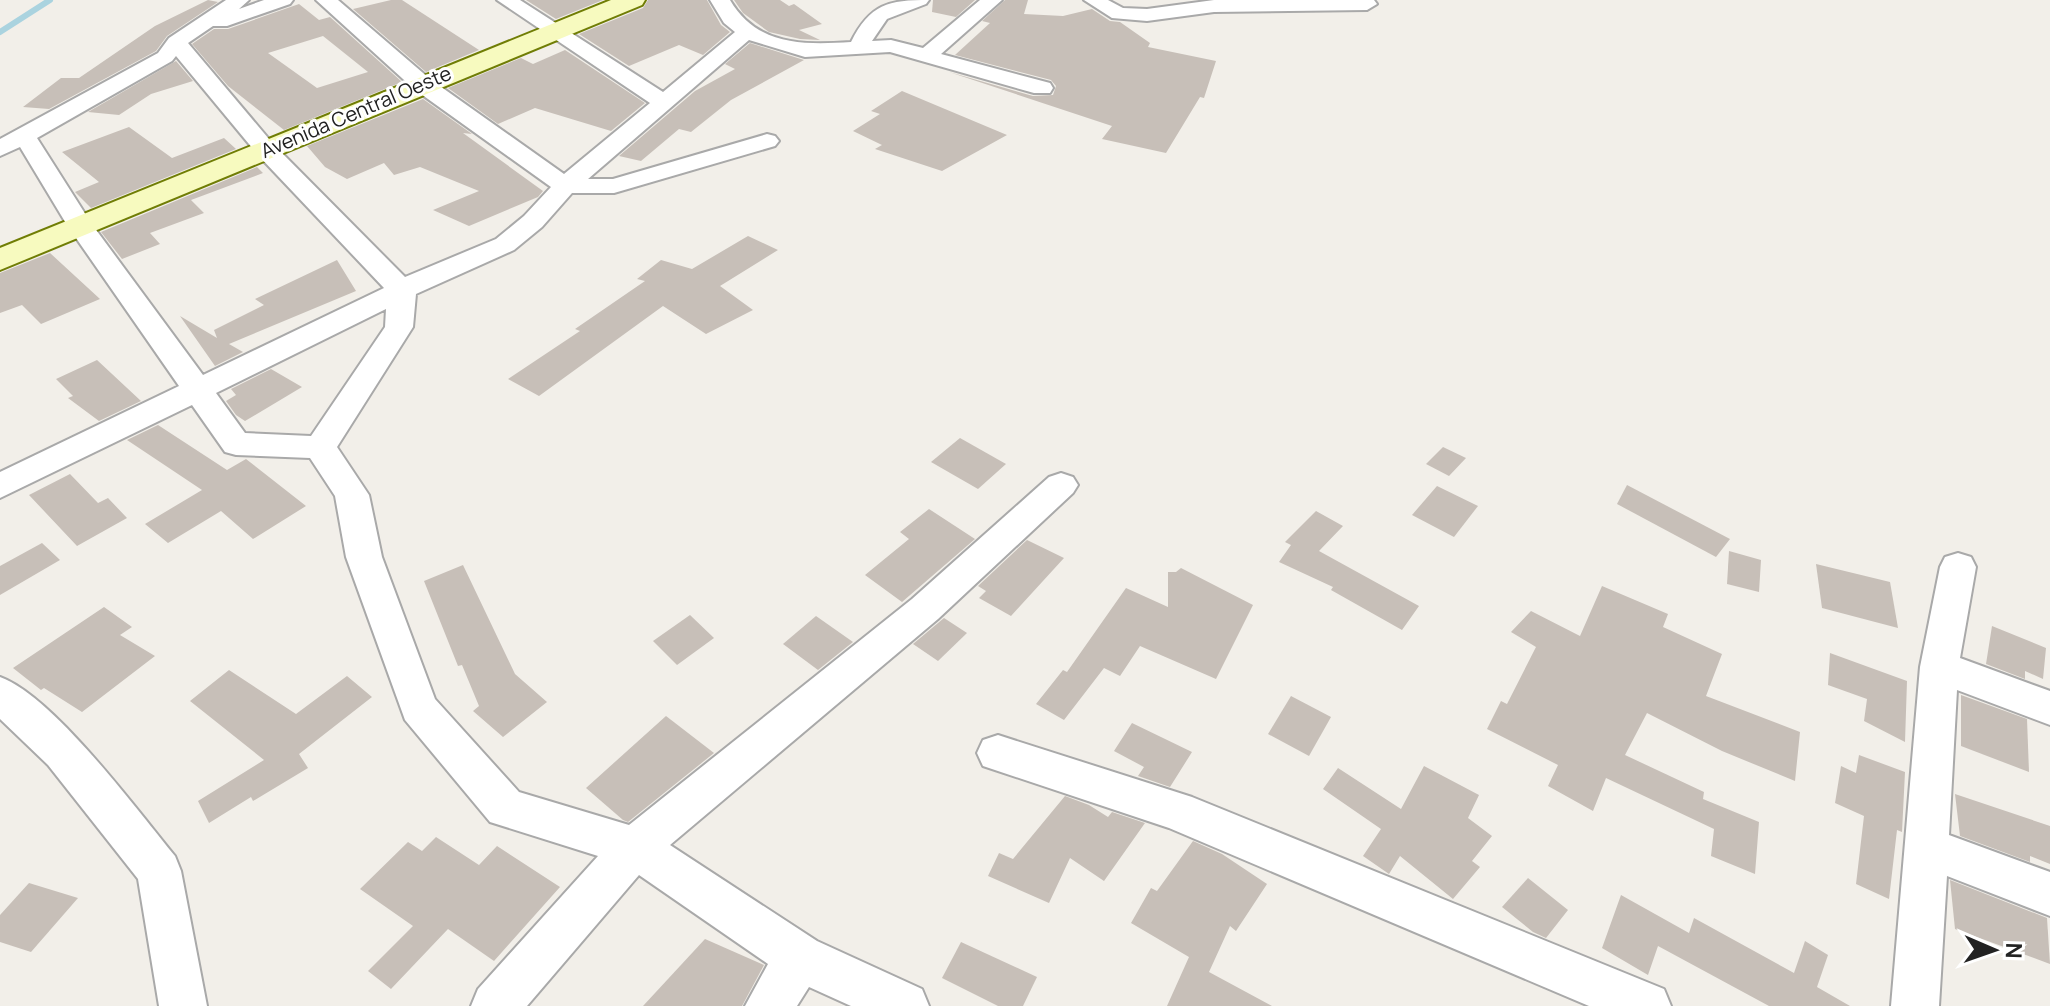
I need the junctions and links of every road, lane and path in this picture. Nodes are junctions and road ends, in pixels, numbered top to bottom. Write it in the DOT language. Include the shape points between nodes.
graph roads {
  1 [pos="239,0"];
  2 [pos="283,0"];
  3 [pos="326,0"];
  4 [pos="507,0"];
  5 [pos="633,0"];
  6 [pos="720,0"];
  7 [pos="919,0"];
  8 [pos="992,0"];
  9 [pos="1094,0"];
  10 [pos="1367,4"];
  11 [pos="555,32"];
  12 [pos="747,32"];
  13 [pos="176,42"];
  14 [pos="858,49"];
  15 [pos="926,56"];
  16 [pos="422,84"];
  17 [pos="1042,88"];
  18 [pos="664,102"];
  19 [pos="24,135"];
  20 [pos="767,141"];
  21 [pos="0,149"];
  22 [pos="266,150"];
  23 [pos="565,186"];
  24 [pos="80,225"];
  25 [pos="0,260"];
  26 [pos="402,290"];
  27 [pos="195,390"];
  28 [pos="320,447"];
  29 [pos="1061,485"];
  30 [pos="0,486"];
  31 [pos="1958,567"];
  32 [pos="1939,667"];
  33 [pos="0,694"];
  34 [pos="2050,708"];
  35 [pos="998,753"];
  36 [pos="635,847"];
  37 [pos="1926,847"];
  38 [pos="2050,894"];
  39 [pos="800,958"];
  40 [pos="183,1006"];
  41 [pos="495,1006"];
  42 [pos="769,1006"];
  43 [pos="905,1006"];
  44 [pos="1647,1006"];
  45 [pos="1915,1006"];
  1 -- 13 [label="street"];
  2 -- 13 [label="street"];
  3 -- 16 [label="street"];
  4 -- 11 [label="street"];
  5 -- 11 [label="street, Avenida Central Oeste"];
  6 -- 12 [label="street"];
  7 -- 14 [label="street" via="872,19"];
  8 -- 15 [label="street"];
  9 -- 10 [label="street" via="1119,14 1147,15 1214,6"];
  11 -- 16 [label="street, Avenida Central Oeste"];
  11 -- 18 [label="street"];
  12 -- 14 [label="street" via="805,51"];
  12 -- 18 [label="street"];
  13 -- 19 [label="street" via="165,57"];
  13 -- 22 [label="street"];
  14 -- 15 [label="street" via="891,46"];
  15 -- 17 [label="street"];
  16 -- 22 [label="street, Avenida Central Oeste"];
  16 -- 23 [label="street"];
  18 -- 23 [label="street"];
  19 -- 21 [label="street"];
  19 -- 24 [label="street"];
  20 -- 23 [label="street" via="614,186"];
  22 -- 24 [label="street, Avenida Central Oeste"];
  22 -- 26 [label="street"];
  23 -- 26 [label="street" via="544,211 497,249"];
  24 -- 25 [label="street, Avenida Central Oeste"];
  24 -- 27 [label="street"];
  26 -- 27 [label="street"];
  26 -- 28 [label="street" via="399,327"];
  27 -- 28 [label="street" via="236,444"];
  27 -- 30 [label="street"];
  28 -- 36 [label="street" via="352,495 364,557 419,708 505,808"];
  29 -- 36 [label="street" via="925,609"];
  31 -- 32 [label="street"];
  32 -- 34 [label="street"];
  32 -- 37 [label="street"];
  33 -- 40 [label="street" via="63,752 159,871"];
  35 -- 44 [label="street" via="1177,811"];
  36 -- 39 [label="street"];
  36 -- 41 [label="street"];
  37 -- 38 [label="street"];
  37 -- 45 [label="street"];
  39 -- 42 [label="street"];
  39 -- 43 [label="street"];
}
